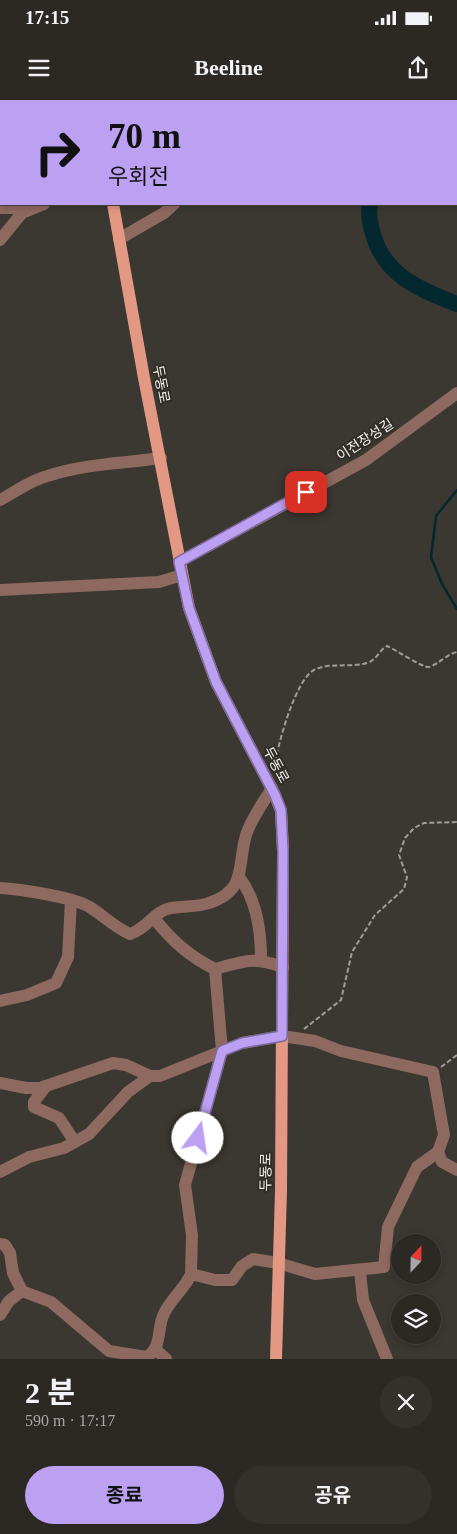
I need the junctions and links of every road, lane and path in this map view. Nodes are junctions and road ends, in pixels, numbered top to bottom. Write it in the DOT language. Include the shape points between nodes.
graph roads {
  1 [pos="42,205"];
  2 [pos="113,205"];
  3 [pos="173,205"];
  4 [pos="0,208"];
  5 [pos="22,213"];
  6 [pos="119,239"];
  7 [pos="0,240"];
  8 [pos="457,393"];
  9 [pos="161,458"];
  10 [pos="0,500"];
  11 [pos="179,562"];
  12 [pos="182,575"];
  13 [pos="0,590"];
  14 [pos="457,652"];
  15 [pos="272,788"];
  16 [pos="457,822"];
  17 [pos="238,877"];
  18 [pos="0,888"];
  19 [pos="71,900"];
  20 [pos="154,918"];
  21 [pos="261,960"];
  22 [pos="282,967"];
  23 [pos="215,969"];
  24 [pos="0,1001"];
  25 [pos="282,1036"];
  26 [pos="298,1038"];
  27 [pos="222,1051"];
  28 [pos="457,1055"];
  29 [pos="433,1072"];
  30 [pos="150,1076"];
  31 [pos="0,1083"];
  32 [pos="46,1086"];
  33 [pos="75,1142"];
  34 [pos="438,1152"];
  35 [pos="457,1170"];
  36 [pos="0,1172"];
  37 [pos="0,1244"];
  38 [pos="278,1263"];
  39 [pos="360,1271"];
  40 [pos="191,1274"];
  41 [pos="22,1291"];
  42 [pos="0,1315"];
  43 [pos="155,1348"];
  44 [pos="166,1359"];
  45 [pos="276,1359"];
  46 [pos="387,1359"];
  1 -- 5 [label="street"];
  2 -- 6 [label="main road, 두동로"];
  3 -- 6 [label="street"];
  4 -- 5 [label="street" via="16,208"];
  5 -- 7 [label="street"];
  6 -- 9 [label="main road, 두동로"];
  8 -- 11 [label="street, 이전장성길" via="366,460"];
  9 -- 10 [label="street" via="60,474 35,481"];
  9 -- 11 [label="main road, 두동로"];
  11 -- 12 [label="main road, 두동로"];
  12 -- 13 [label="street" via="159,582"];
  12 -- 15 [label="main road, 두동로" via="189,608 216,682"];
  14 -- 15 [label="path" via="428,667 387,646 367,663 313,670 303,680 278,740"];
  15 -- 17 [label="street" via="246,833"];
  15 -- 22 [label="main road, 두동로" via="281,810 283,843"];
  16 -- 26 [label="path" via="424,823 405,838 399,855 407,877 404,889 375,915 352,952 341,1000 308,1025"];
  17 -- 20 [label="street" via="231,893 208,904 167,909"];
  17 -- 21 [label="street" via="249,892 261,935"];
  18 -- 19 [label="street"];
  19 -- 20 [label="street" via="88,906 130,934 142,930"];
  19 -- 24 [label="street" via="68,957 56,983 27,995"];
  20 -- 23 [label="street" via="165,932 203,964"];
  21 -- 22 [label="street"];
  21 -- 23 [label="street" via="252,959"];
  22 -- 25 [label="main road, 두동로"];
  23 -- 27 [label="street"];
  25 -- 26 [label="street"];
  25 -- 27 [label="street" via="242,1043"];
  25 -- 38 [label="main road, 두동로"];
  26 -- 29 [label="street"];
  27 -- 30 [label="street" via="160,1076"];
  27 -- 40 [label="street" via="186,1180 185,1195 192,1235"];
  28 -- 29 [label="path"];
  29 -- 34 [label="street" via="444,1135"];
  30 -- 32 [label="street" via="126,1065 112,1063"];
  30 -- 33 [label="street" via="128,1092 89,1134"];
  31 -- 32 [label="street" via="26,1088"];
  32 -- 33 [label="street" via="34,1107 59,1118"];
  33 -- 36 [label="street" via="29,1157"];
  34 -- 35 [label="street" via="442,1162"];
  34 -- 39 [label="street" via="417,1167 388,1227 384,1267"];
  37 -- 41 [label="street" via="9,1249 11,1268"];
  38 -- 39 [label="street" via="315,1274"];
  38 -- 40 [label="street" via="253,1259 242,1266 232,1280 226,1281"];
  38 -- 45 [label="main road, 두동로"];
  39 -- 46 [label="street" via="363,1300"];
  40 -- 43 [label="street" via="163,1314"];
  41 -- 42 [label="street" via="9,1301"];
  41 -- 43 [label="street" via="51,1302 109,1351 146,1357"];
  43 -- 44 [label="street"];
}
